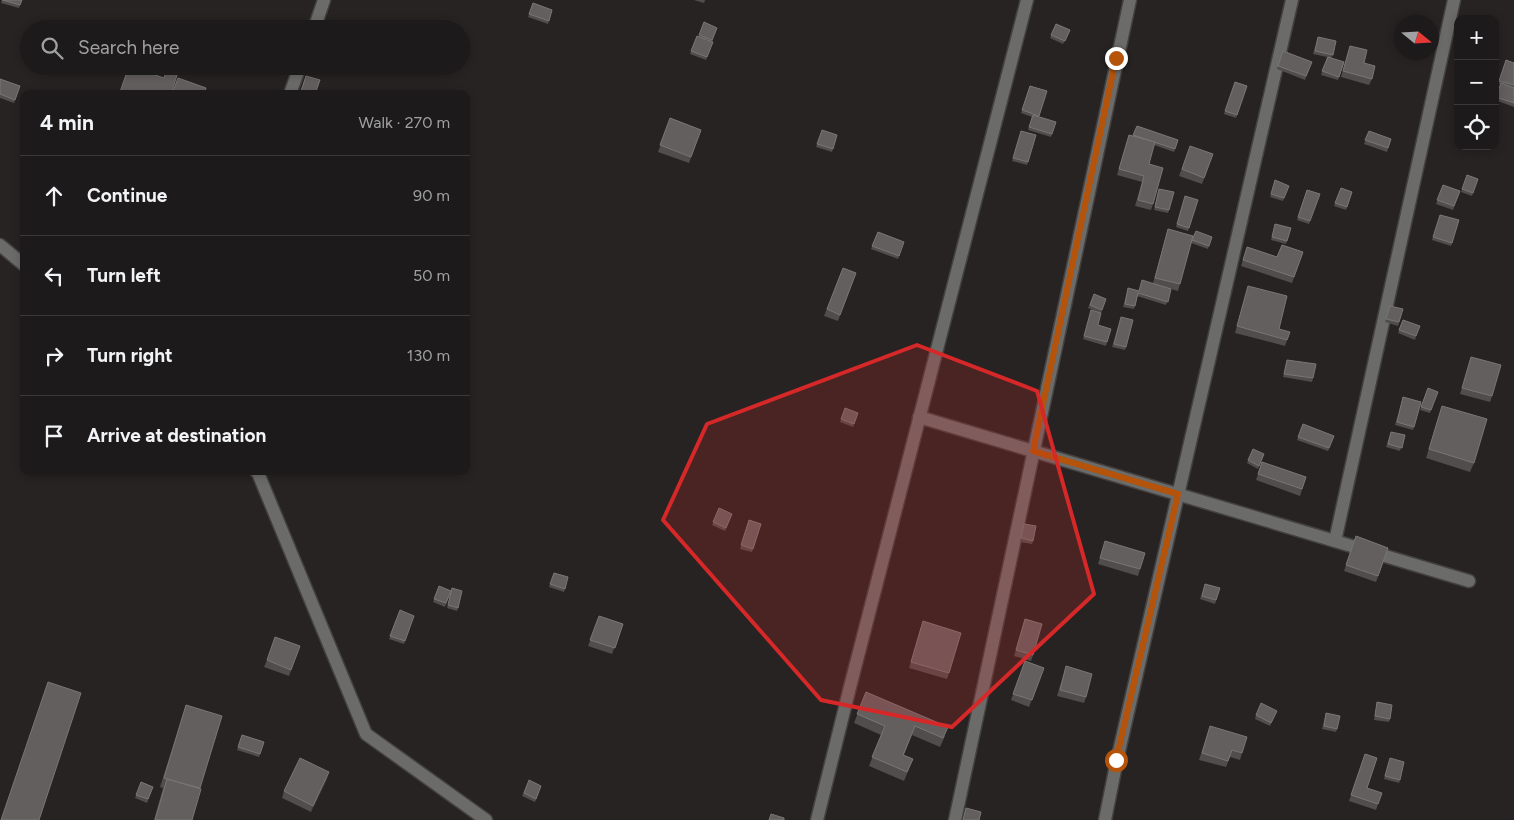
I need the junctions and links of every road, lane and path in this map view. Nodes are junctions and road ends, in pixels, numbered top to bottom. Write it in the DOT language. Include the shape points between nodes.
graph roads {
  1 [pos="324,0"];
  2 [pos="1027,0"];
  3 [pos="1130,0"];
  4 [pos="1292,0"];
  5 [pos="1454,0"];
  6 [pos="317,20"];
  7 [pos="297,75"];
  8 [pos="291,90"];
  9 [pos="0,245"];
  10 [pos="20,262"];
  11 [pos="919,417"];
  12 [pos="1033,451"];
  13 [pos="259,475"];
  14 [pos="1178,494"];
  15 [pos="1335,541"];
  16 [pos="1469,581"];
  17 [pos="486,820"];
  18 [pos="817,820"];
  19 [pos="956,820"];
  20 [pos="1105,820"];
  1 -- 6 [label="street"];
  2 -- 11 [label="street"];
  3 -- 12 [label="street"];
  4 -- 14 [label="street"];
  5 -- 15 [label="street"];
  7 -- 8 [label="street"];
  9 -- 10 [label="street"];
  11 -- 12 [label="street"];
  11 -- 18 [label="street"];
  12 -- 14 [label="street"];
  12 -- 19 [label="street"];
  13 -- 17 [label="street" via="366,734"];
  14 -- 15 [label="street"];
  14 -- 20 [label="street"];
  15 -- 16 [label="street"];
}
